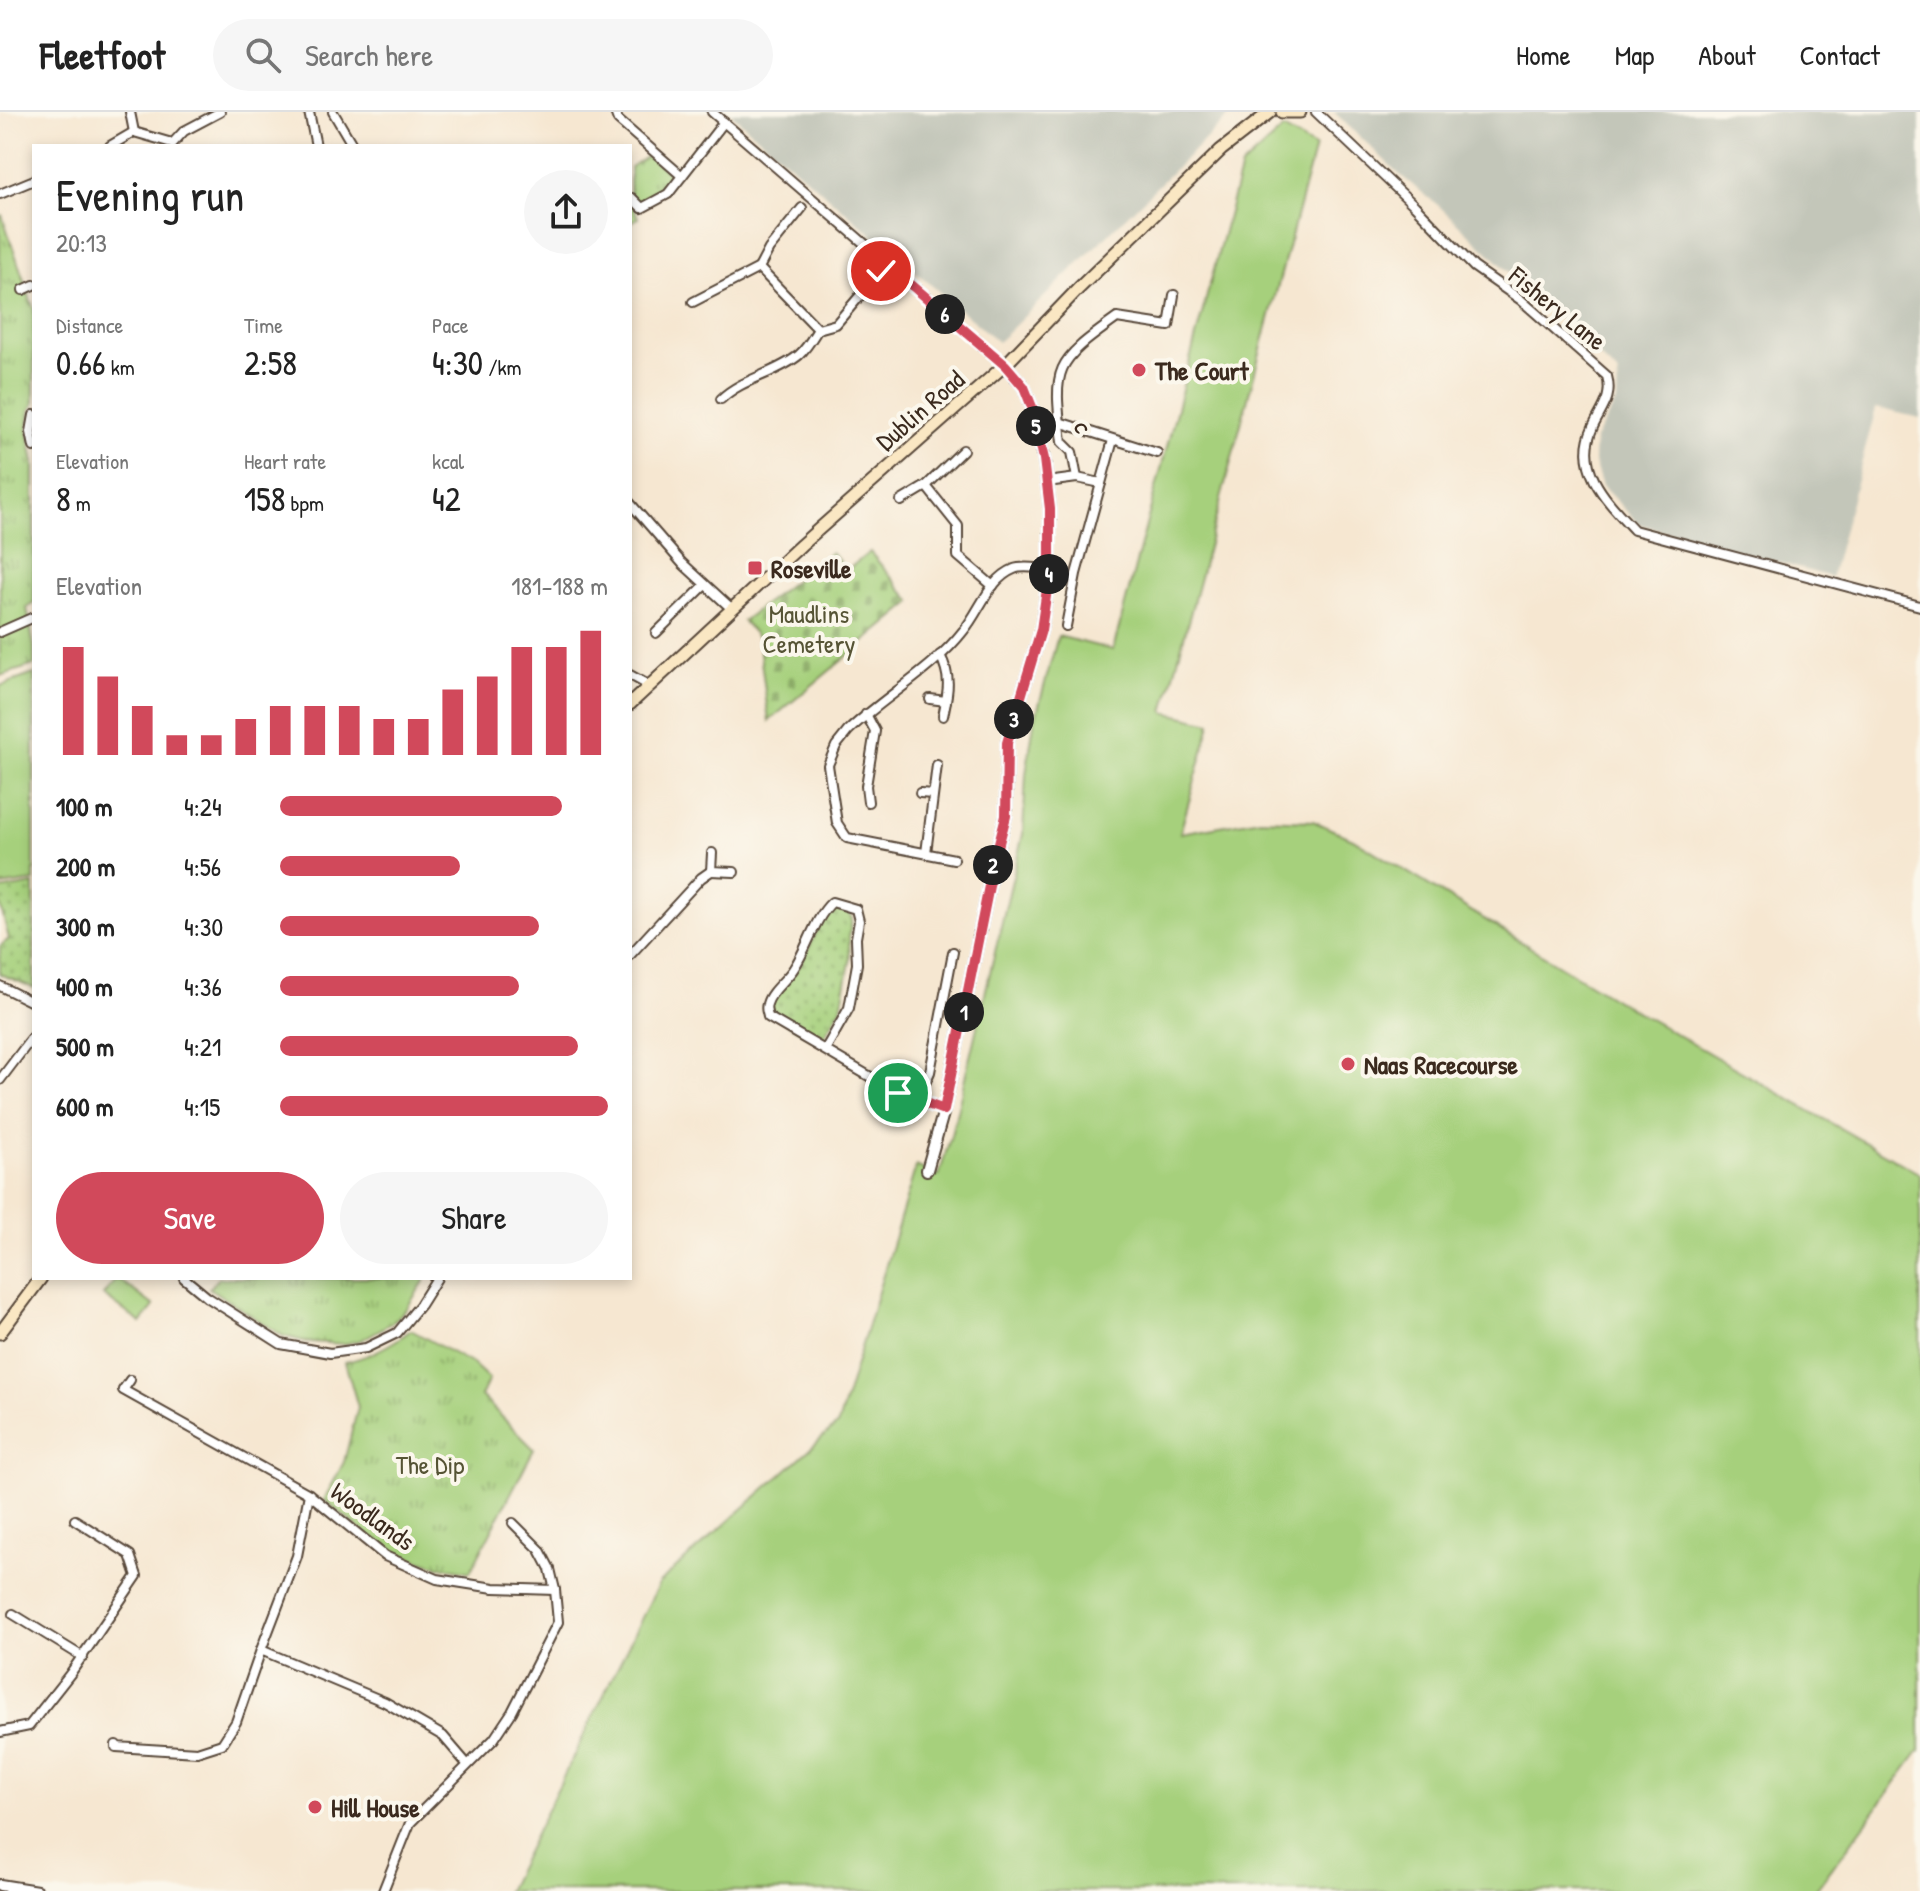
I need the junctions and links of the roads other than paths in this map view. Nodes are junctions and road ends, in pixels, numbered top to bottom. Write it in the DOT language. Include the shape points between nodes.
graph roads {
  1 [pos="130,112"];
  2 [pos="220,112"];
  3 [pos="309,112"];
  4 [pos="333,112"];
  5 [pos="615,112"];
  6 [pos="712,112"];
  7 [pos="1270,112"];
  8 [pos="1282,112"];
  9 [pos="1300,112"];
  10 [pos="1316,112"];
  11 [pos="724,122"];
  12 [pos="134,132"];
  13 [pos="113,144"];
  14 [pos="172,144"];
  15 [pos="316,144"];
  16 [pos="352,144"];
  17 [pos="682,176"];
  18 [pos="32,181"];
  19 [pos="0,194"];
  20 [pos="632,198"];
  21 [pos="802,208"];
  22 [pos="887,264"];
  23 [pos="759,268"];
  24 [pos="32,286"];
  25 [pos="23,290"];
  26 [pos="1174,295"];
  27 [pos="693,302"];
  28 [pos="818,329"];
  29 [pos="1005,365"];
  30 [pos="721,399"];
  31 [pos="1059,422"];
  32 [pos="1113,440"];
  33 [pos="963,450"];
  34 [pos="1157,453"];
  35 [pos="1077,478"];
  36 [pos="1047,482"];
  37 [pos="1101,483"];
  38 [pos="926,486"];
  39 [pos="901,501"];
  40 [pos="632,510"];
  41 [pos="1050,569"];
  42 [pos="705,585"];
  43 [pos="993,586"];
  44 [pos="1920,606"];
  45 [pos="732,609"];
  46 [pos="1068,614"];
  47 [pos="1079,616"];
  48 [pos="32,618"];
  49 [pos="1066,626"];
  50 [pos="0,632"];
  51 [pos="656,633"];
  52 [pos="940,655"];
  53 [pos="632,676"];
  54 [pos="650,686"];
  55 [pos="930,699"];
  56 [pos="946,701"];
  57 [pos="632,702"];
  58 [pos="866,714"];
  59 [pos="943,716"];
  60 [pos="937,765"];
  61 [pos="855,786"];
  62 [pos="866,786"];
  63 [pos="920,793"];
  64 [pos="933,794"];
  65 [pos="868,802"];
  66 [pos="712,853"];
  67 [pos="926,853"];
  68 [pos="954,859"];
  69 [pos="711,871"];
  70 [pos="734,872"];
  71 [pos="953,952"];
  72 [pos="632,953"];
  73 [pos="0,986"];
  74 [pos="32,1002"];
  75 [pos="32,1038"];
  76 [pos="825,1050"];
  77 [pos="0,1080"];
  78 [pos="918,1099"];
  79 [pos="944,1110"];
  80 [pos="927,1170"];
  81 [pos="40,1280"];
  82 [pos="186,1280"];
  83 [pos="436,1280"];
  84 [pos="0,1333"];
  85 [pos="130,1380"];
  86 [pos="309,1494"];
  87 [pos="75,1520"];
  88 [pos="513,1523"];
  89 [pos="555,1590"];
  90 [pos="13,1614"];
  91 [pos="261,1650"];
  92 [pos="83,1657"];
  93 [pos="0,1732"];
  94 [pos="116,1745"];
  95 [pos="467,1764"];
  96 [pos="0,1885"];
  97 [pos="37,1891"];
  98 [pos="383,1891"];
  1 -- 12 [label="street"];
  2 -- 14 [label="street" via="184,131"];
  3 -- 15 [label="street"];
  4 -- 16 [label="street"];
  5 -- 17 [label="street"];
  6 -- 11 [label="street"];
  7 -- 29 [label="main road, Dublin Road" via="1221,150"];
  8 -- 9 [label="main road"];
  10 -- 44 [label="street, Fishery Lane" via="1474,267 1521,300 1607,376 1609,398 1591,430 1588,465 1593,481 1634,530"];
  11 -- 17 [label="street"];
  11 -- 22 [label="street"];
  12 -- 13 [label="street"];
  12 -- 14 [label="street"];
  17 -- 20 [label="street" via="668,194 642,208"];
  18 -- 19 [label="street"];
  21 -- 23 [label="street"];
  22 -- 28 [label="street" via="836,324"];
  22 -- 29 [label="street"];
  23 -- 27 [label="street"];
  23 -- 28 [label="street"];
  24 -- 25 [label="street"];
  26 -- 31 [label="street, c" via="1169,326 1117,318 1080,346 1062,366 1056,390"];
  28 -- 30 [label="street" via="801,353"];
  29 -- 36 [label="street" via="1024,387 1032,407"];
  29 -- 45 [label="main road, Dublin Road"];
  31 -- 32 [label="street"];
  31 -- 35 [label="street, c"];
  32 -- 34 [label="street"];
  32 -- 37 [label="street"];
  33 -- 38 [label="street"];
  35 -- 36 [label="street"];
  35 -- 37 [label="street"];
  36 -- 41 [label="street"];
  37 -- 46 [label="street"];
  38 -- 39 [label="street"];
  38 -- 43 [label="street" via="958,526 958,556"];
  40 -- 42 [label="street"];
  41 -- 43 [label="street" via="1016,568"];
  41 -- 79 [label="street" via="1041,630 1007,743 1006,816"];
  42 -- 45 [label="street"];
  42 -- 51 [label="street"];
  43 -- 52 [label="street"];
  45 -- 54 [label="main road, Dublin Road"];
  46 -- 47 [label="street"];
  46 -- 49 [label="street"];
  48 -- 50 [label="street"];
  52 -- 56 [label="street" via="950,684"];
  52 -- 58 [label="street"];
  53 -- 54 [label="street"];
  54 -- 57 [label="main road, Dublin Road"];
  55 -- 56 [label="street"];
  56 -- 59 [label="street"];
  58 -- 62 [label="street" via="875,731"];
  58 -- 67 [label="street" via="836,746 828,765 837,823 847,838"];
  60 -- 64 [label="street"];
  61 -- 62 [label="street"];
  62 -- 65 [label="street"];
  63 -- 64 [label="street"];
  64 -- 67 [label="street"];
  66 -- 69 [label="street"];
  67 -- 68 [label="street"];
  69 -- 70 [label="street"];
  69 -- 72 [label="street"];
  71 -- 78 [label="street" via="930,1072"];
  73 -- 74 [label="street"];
  75 -- 77 [label="street"];
  76 -- 76 [label="street" via="768,1017 766,1008 832,902 856,909 857,964 849,1008"];
  76 -- 78 [label="street" via="898,1093"];
  78 -- 79 [label="street"];
  79 -- 80 [label="street"];
  81 -- 84 [label="main road"];
  82 -- 83 [label="street" via="281,1344 330,1353 366,1348 397,1333"];
  85 -- 86 [label="street, Woodlands" via="123,1390"];
  86 -- 89 [label="street, Woodlands" via="385,1556 437,1579"];
  86 -- 91 [label="street, Woodlands" via="297,1556"];
  87 -- 92 [label="street" via="130,1555 137,1576"];
  88 -- 89 [label="street" via="540,1550"];
  89 -- 95 [label="street" via="558,1622 494,1739"];
  90 -- 92 [label="street"];
  91 -- 94 [label="street, Woodlands" via="236,1722 222,1744 197,1752"];
  91 -- 95 [label="street" via="385,1702 443,1736"];
  92 -- 93 [label="street" via="29,1726"];
  95 -- 98 [label="street" via="410,1823"];
  96 -- 97 [label="street"];
}
